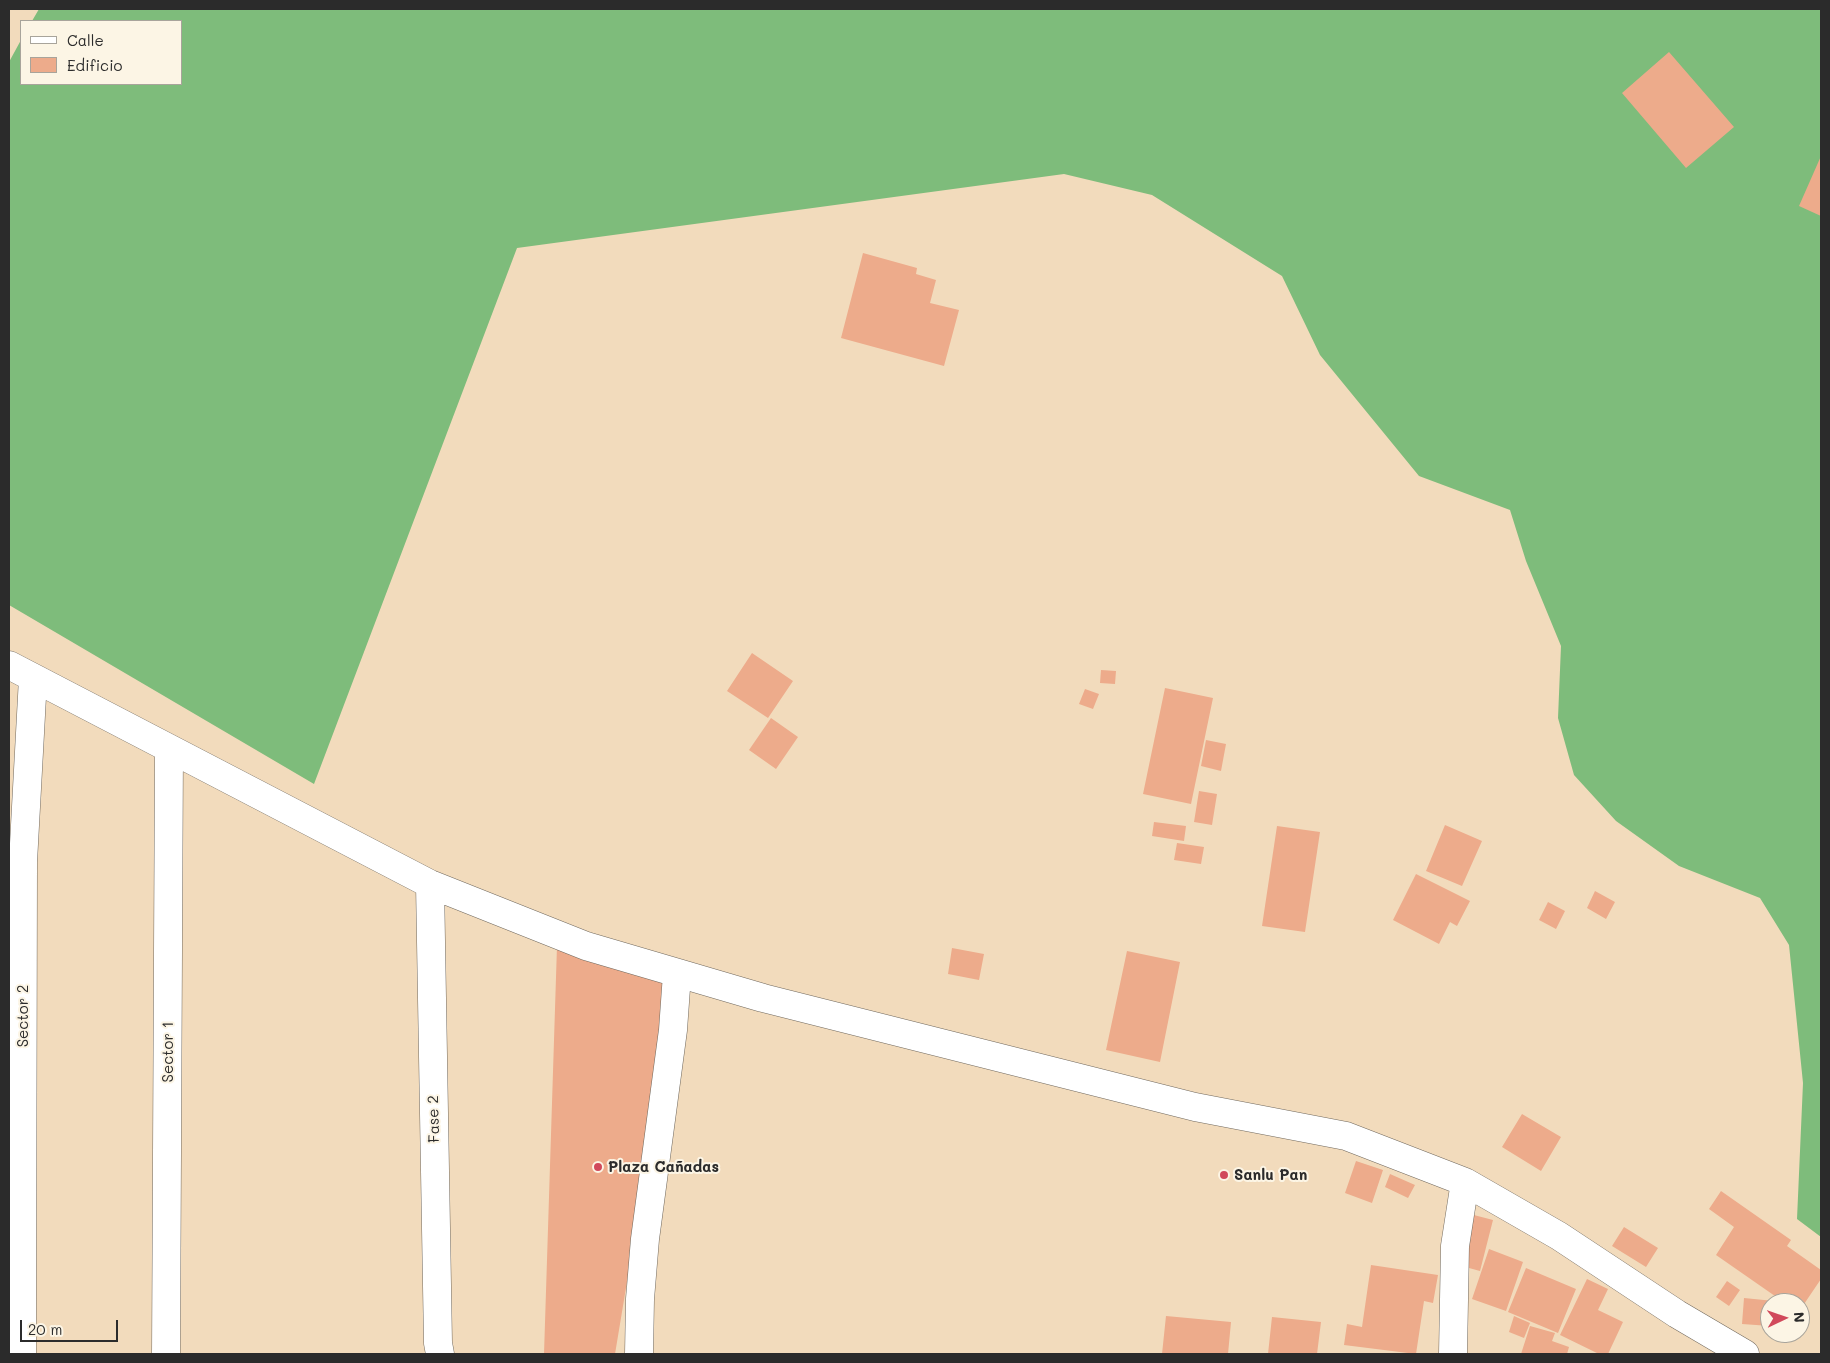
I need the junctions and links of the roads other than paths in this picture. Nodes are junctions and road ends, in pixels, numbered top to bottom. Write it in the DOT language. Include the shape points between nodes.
graph roads {
  1 [pos="9,665"];
  2 [pos="33,678"];
  3 [pos="169,749"];
  4 [pos="430,884"];
  5 [pos="677,974"];
  6 [pos="1466,1182"];
  7 [pos="22,1354"];
  8 [pos="166,1354"];
  9 [pos="440,1354"];
  10 [pos="639,1354"];
  11 [pos="1452,1354"];
  12 [pos="1745,1354"];
  1 -- 2 [label="street"];
  2 -- 3 [label="street"];
  2 -- 7 [label="street, Sector 2" via="23,862"];
  3 -- 4 [label="street"];
  3 -- 8 [label="street, Sector 1"];
  4 -- 5 [label="street" via="586,946"];
  4 -- 9 [label="street, Fase 2"];
  5 -- 6 [label="street" via="1194,1108 1346,1136"];
  5 -- 10 [label="street" via="673,1030 645,1239"];
  6 -- 11 [label="street" via="1455,1246"];
  6 -- 12 [label="street" via="1559,1236 1677,1314"];
}
